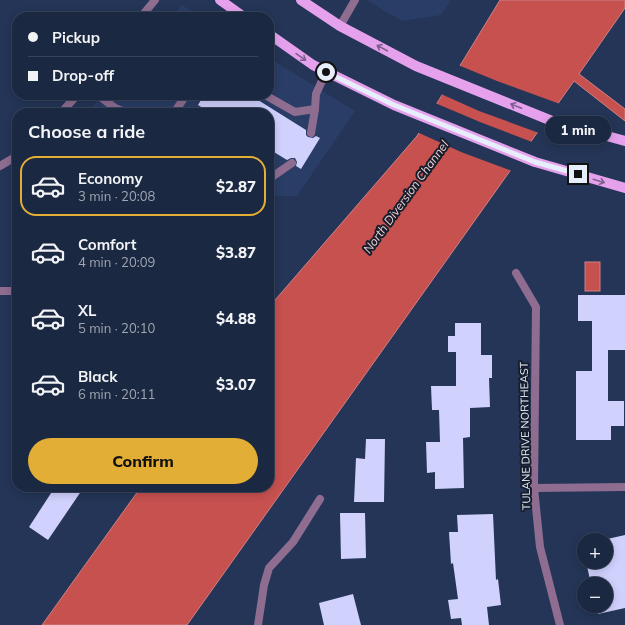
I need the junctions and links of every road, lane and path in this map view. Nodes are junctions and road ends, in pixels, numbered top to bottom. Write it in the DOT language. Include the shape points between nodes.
graph roads {
  1 [pos="155,0"];
  2 [pos="220,0"];
  3 [pos="301,0"];
  4 [pos="355,0"];
  5 [pos="145,12"];
  6 [pos="237,12"];
  7 [pos="340,26"];
  8 [pos="274,38"];
  9 [pos="326,72"];
  10 [pos="73,100"];
  11 [pos="105,100"];
  12 [pos="274,100"];
  13 [pos="65,108"];
  14 [pos="115,108"];
  15 [pos="315,109"];
  16 [pos="311,133"];
  17 [pos="625,141"];
  18 [pos="12,159"];
  19 [pos="292,163"];
  20 [pos="0,166"];
  21 [pos="274,176"];
  22 [pos="625,188"];
  23 [pos="516,273"];
  24 [pos="0,291"];
  25 [pos="12,291"];
  26 [pos="625,487"];
  27 [pos="534,488"];
  28 [pos="320,499"];
  29 [pos="258,625"];
  30 [pos="560,625"];
  1 -- 5 [label="street"];
  2 -- 6 [label="main road"];
  3 -- 7 [label="main road"];
  4 -- 7 [label="street"];
  17 -- 7 [label="main road, one-way" via="552,121 416,66"];
  8 -- 9 [label="main road, one-way"];
  9 -- 15 [label="street" via="316,94"];
  9 -- 22 [label="main road, one-way" via="394,105 535,162"];
  10 -- 13 [label="street"];
  11 -- 14 [label="street"];
  12 -- 15 [label="street" via="295,112"];
  15 -- 16 [label="street"];
  18 -- 20 [label="street"];
  19 -- 21 [label="street"];
  23 -- 27 [label="street, TULANE DRIVE NORTHEAST" via="536,307"];
  24 -- 25 [label="street"];
  26 -- 27 [label="street"];
  27 -- 30 [label="street, TULANE DRIVE NORTHEAST" via="540,547"];
  28 -- 29 [label="street" via="293,542 270,568 264,585"];
}
